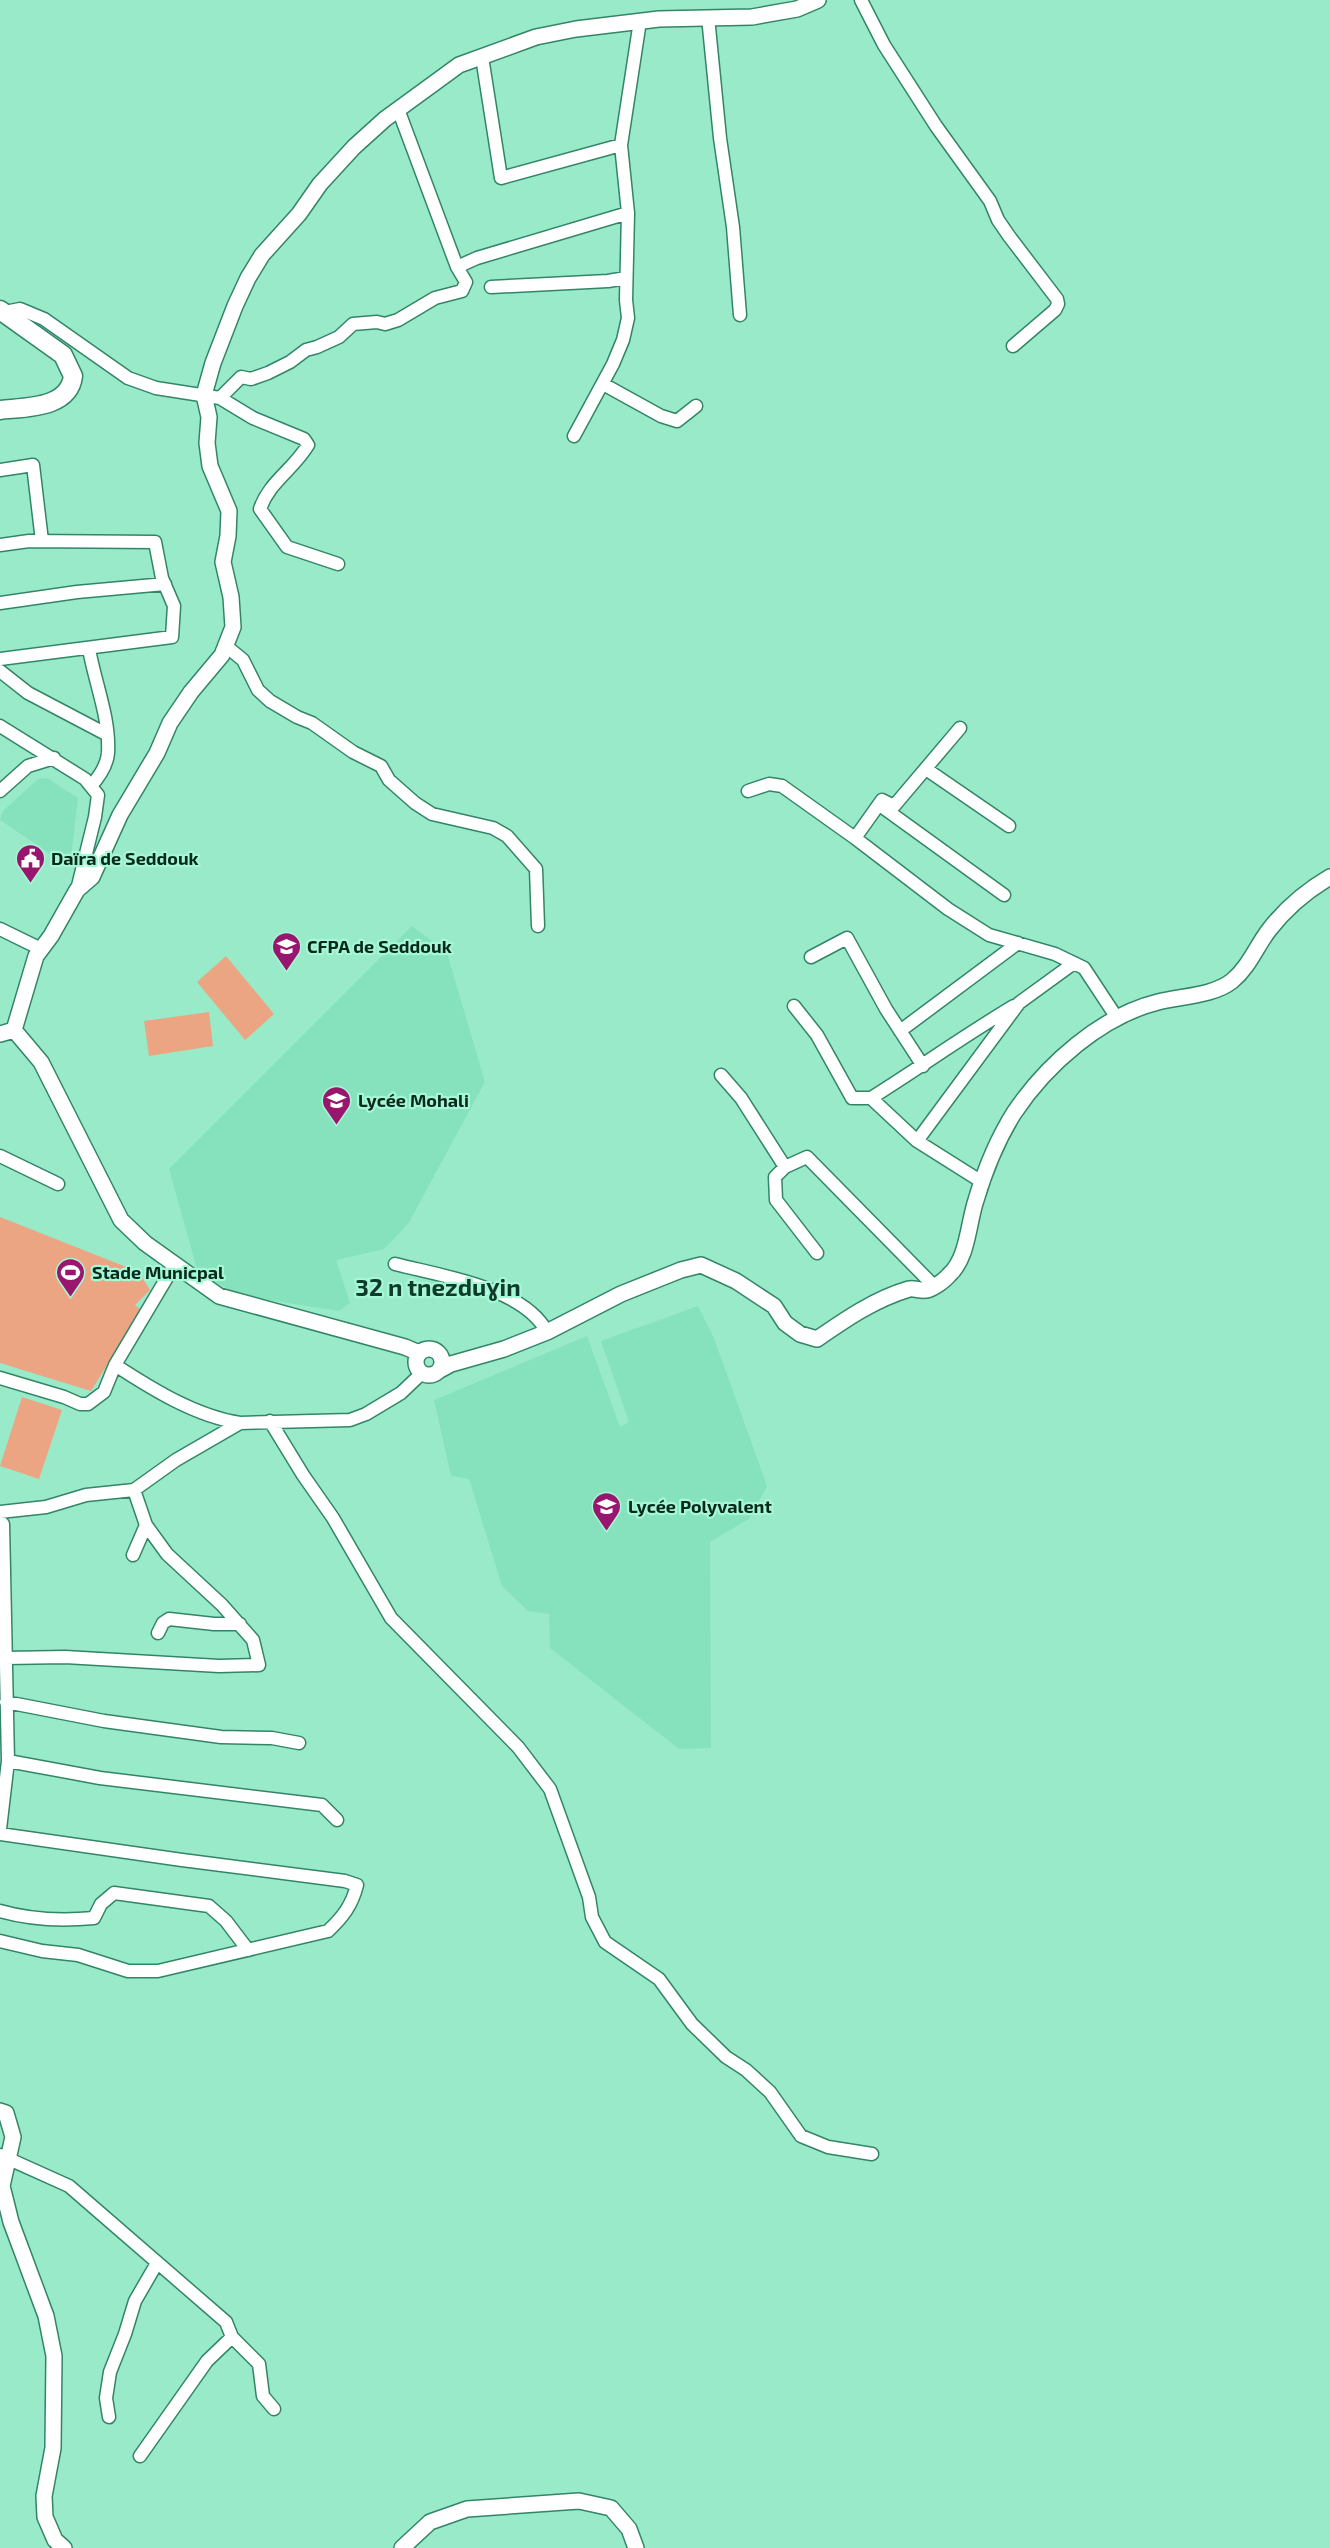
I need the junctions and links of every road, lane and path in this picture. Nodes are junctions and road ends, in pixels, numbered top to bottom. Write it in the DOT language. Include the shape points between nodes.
graph roads {
  1 [pos="818,0"];
  2 [pos="861,0"];
  3 [pos="708,17"];
  4 [pos="640,21"];
  5 [pos="482,57"];
  6 [pos="398,109"];
  7 [pos="621,145"];
  8 [pos="628,213"];
  9 [pos="457,267"];
  10 [pos="626,278"];
  11 [pos="491,287"];
  12 [pos="3,311"];
  13 [pos="740,315"];
  14 [pos="1013,346"];
  15 [pos="603,384"];
  16 [pos="204,395"];
  17 [pos="220,398"];
  18 [pos="696,406"];
  19 [pos="0,410"];
  20 [pos="574,436"];
  21 [pos="0,470"];
  22 [pos="42,541"];
  23 [pos="0,545"];
  24 [pos="338,564"];
  25 [pos="165,584"];
  26 [pos="0,603"];
  27 [pos="225,646"];
  28 [pos="89,649"];
  29 [pos="0,659"];
  30 [pos="0,671"];
  31 [pos="0,726"];
  32 [pos="960,728"];
  33 [pos="106,734"];
  34 [pos="54,758"];
  35 [pos="926,769"];
  36 [pos="91,786"];
  37 [pos="0,791"];
  38 [pos="748,791"];
  39 [pos="879,804"];
  40 [pos="1009,826"];
  41 [pos="855,837"];
  42 [pos="1330,877"];
  43 [pos="77,890"];
  44 [pos="1004,895"];
  45 [pos="538,926"];
  46 [pos="0,928"];
  47 [pos="1018,943"];
  48 [pos="40,949"];
  49 [pos="811,957"];
  50 [pos="1074,963"];
  51 [pos="1019,1003"];
  52 [pos="794,1006"];
  53 [pos="1117,1018"];
  54 [pos="900,1030"];
  55 [pos="7,1032"];
  56 [pos="923,1066"];
  57 [pos="720,1075"];
  58 [pos="871,1098"];
  59 [pos="917,1141"];
  60 [pos="0,1156"];
  61 [pos="784,1167"];
  62 [pos="981,1182"];
  63 [pos="58,1184"];
  64 [pos="817,1253"];
  65 [pos="175,1264"];
  66 [pos="395,1264"];
  67 [pos="934,1286"];
  68 [pos="547,1332"];
  69 [pos="419,1353"];
  70 [pos="440,1362"];
  71 [pos="115,1365"];
  72 [pos="422,1373"];
  73 [pos="0,1378"];
  74 [pos="270,1421"];
  75 [pos="240,1423"];
  76 [pos="134,1490"];
  77 [pos="0,1512"];
  78 [pos="0,1521"];
  79 [pos="146,1525"];
  80 [pos="133,1555"];
  81 [pos="2,1611"];
  82 [pos="240,1624"];
  83 [pos="158,1633"];
  84 [pos="5,1658"];
  85 [pos="4,1708"];
  86 [pos="299,1743"];
  87 [pos="8,1761"];
  88 [pos="337,1820"];
  89 [pos="0,1829"];
  90 [pos="0,1834"];
  91 [pos="0,1911"];
  92 [pos="0,1941"];
  93 [pos="248,1950"];
  94 [pos="0,2111"];
  95 [pos="872,2154"];
  96 [pos="4,2157"];
  97 [pos="157,2263"];
  98 [pos="232,2337"];
  99 [pos="274,2409"];
  100 [pos="109,2417"];
  101 [pos="140,2457"];
  102 [pos="64,2548"];
  103 [pos="402,2548"];
  104 [pos="636,2548"];
  1 -- 3 [label="street" via="797,9 753,17"];
  2 -- 14 [label="street" via="884,45 936,126 990,201 1009,236 1057,299 1055,310"];
  3 -- 4 [label="street"];
  3 -- 13 [label="street" via="734,227"];
  4 -- 5 [label="street" via="536,37"];
  4 -- 7 [label="street"];
  5 -- 6 [label="street" via="459,65"];
  5 -- 7 [label="street" via="501,178"];
  6 -- 9 [label="street"];
  6 -- 16 [label="street" via="354,147 262,255 234,306"];
  7 -- 8 [label="street"];
  8 -- 9 [label="street"];
  8 -- 10 [label="street"];
  9 -- 17 [label="street" via="466,282 462,291 435,298 385,324 353,324 339,338 306,350 268,373 251,379 241,377"];
  10 -- 11 [label="street"];
  10 -- 15 [label="street" via="628,318 623,340"];
  12 -- 16 [label="street" via="20,309 44,319 128,378 156,388"];
  12 -- 19 [label="main road" via="63,355 73,376 67,393 54,401"];
  15 -- 18 [label="street" via="677,421"];
  15 -- 20 [label="street"];
  16 -- 17 [label="street"];
  16 -- 27 [label="street" via="209,417 210,466 229,511 224,562 233,627"];
  17 -- 24 [label="street" via="253,418 304,439 308,445 303,454 265,494 260,509 287,547"];
  21 -- 22 [label="street" via="33,465"];
  22 -- 23 [label="street"];
  22 -- 25 [label="street" via="155,542"];
  25 -- 26 [label="street" via="77,591"];
  25 -- 28 [label="street" via="174,606 172,637"];
  27 -- 43 [label="street" via="170,723 120,815 92,877"];
  27 -- 45 [label="street" via="243,660 258,690 270,701 381,766 389,780 415,803 432,814 493,828 507,836 536,869"];
  28 -- 29 [label="street"];
  28 -- 33 [label="street"];
  30 -- 33 [label="street" via="28,693"];
  31 -- 34 [label="street"];
  32 -- 35 [label="street"];
  33 -- 36 [label="street" via="108,754"];
  34 -- 36 [label="street"];
  34 -- 37 [label="street" via="28,766"];
  35 -- 39 [label="street" via="894,806 882,800"];
  35 -- 40 [label="street"];
  36 -- 43 [label="street" via="98,795 95,818"];
  38 -- 41 [label="street" via="769,784 782,786"];
  39 -- 41 [label="street"];
  39 -- 44 [label="street"];
  41 -- 47 [label="street" via="948,909 989,934"];
  42 -- 53 [label="street" via="1296,900 1230,983 1157,1002"];
  43 -- 48 [label="street"];
  46 -- 48 [label="street"];
  47 -- 50 [label="street"];
  47 -- 54 [label="street"];
  48 -- 55 [label="street"];
  49 -- 54 [label="street" via="847,938"];
  50 -- 51 [label="street"];
  50 -- 53 [label="street" via="1084,968"];
  51 -- 56 [label="street"];
  51 -- 59 [label="street"];
  52 -- 58 [label="street" via="817,1035 852,1098"];
  53 -- 62 [label="street" via="1055,1065 1032,1089 999,1140"];
  54 -- 56 [label="street"];
  55 -- 65 [label="street" via="41,1062 122,1220 145,1243"];
  56 -- 58 [label="street"];
  57 -- 61 [label="street" via="741,1098"];
  58 -- 59 [label="street"];
  59 -- 62 [label="street"];
  60 -- 63 [label="street"];
  61 -- 64 [label="street" via="775,1177 776,1200"];
  61 -- 67 [label="street" via="807,1157"];
  62 -- 67 [label="street" via="960,1263"];
  65 -- 69 [label="street" via="219,1296"];
  65 -- 71 [label="street"];
  66 -- 68 [label="street" via="506,1295 541,1320"];
  67 -- 68 [label="street" via="928,1290 911,1288 859,1310 817,1339 800,1334 785,1323 774,1306 736,1281 701,1265 621,1294"];
  68 -- 70 [label="street" via="504,1350 457,1362"];
  69 -- 70 [label="street" via="433,1349"];
  69 -- 72 [label="street" via="417,1366"];
  70 -- 72 [label="street" via="432,1375"];
  71 -- 73 [label="street" via="104,1392 88,1404"];
  71 -- 75 [label="street" via="150,1388 206,1414"];
  72 -- 74 [label="street" via="401,1393 358,1418"];
  74 -- 75 [label="street"];
  74 -- 95 [label="street" via="391,1618 518,1747 550,1789 589,1897 592,1917 605,1942 658,1979 692,2024 770,2092 801,2136 828,2147"];
  75 -- 76 [label="street"];
  76 -- 77 [label="street"];
  76 -- 79 [label="street"];
  78 -- 81 [label="street"];
  79 -- 80 [label="street"];
  79 -- 82 [label="street" via="167,1554"];
  81 -- 84 [label="street"];
  82 -- 83 [label="street" via="169,1619"];
  82 -- 84 [label="street" via="253,1640 259,1665"];
  84 -- 85 [label="street"];
  85 -- 86 [label="street" via="221,1737"];
  85 -- 87 [label="street"];
  87 -- 88 [label="street" via="100,1778 322,1805"];
  87 -- 89 [label="street"];
  90 -- 93 [label="street" via="357,1885 342,1919 328,1931"];
  91 -- 93 [label="street" via="22,1917 94,1917 114,1893 209,1906"];
  92 -- 93 [label="street" via="78,1955 128,1971 158,1971"];
  94 -- 96 [label="street" via="6,2113 13,2137"];
  96 -- 97 [label="street" via="69,2186"];
  96 -- 102 [label="street" via="2,2186 11,2222 46,2316 54,2356 53,2448 44,2496 45,2517 55,2540"];
  97 -- 98 [label="street" via="226,2322"];
  97 -- 100 [label="street" via="135,2301 110,2372 106,2398"];
  98 -- 99 [label="street" via="259,2364 263,2396"];
  98 -- 101 [label="street" via="207,2361"];
  103 -- 104 [label="street" via="430,2522 467,2509 579,2501 611,2508 629,2529"];
}
